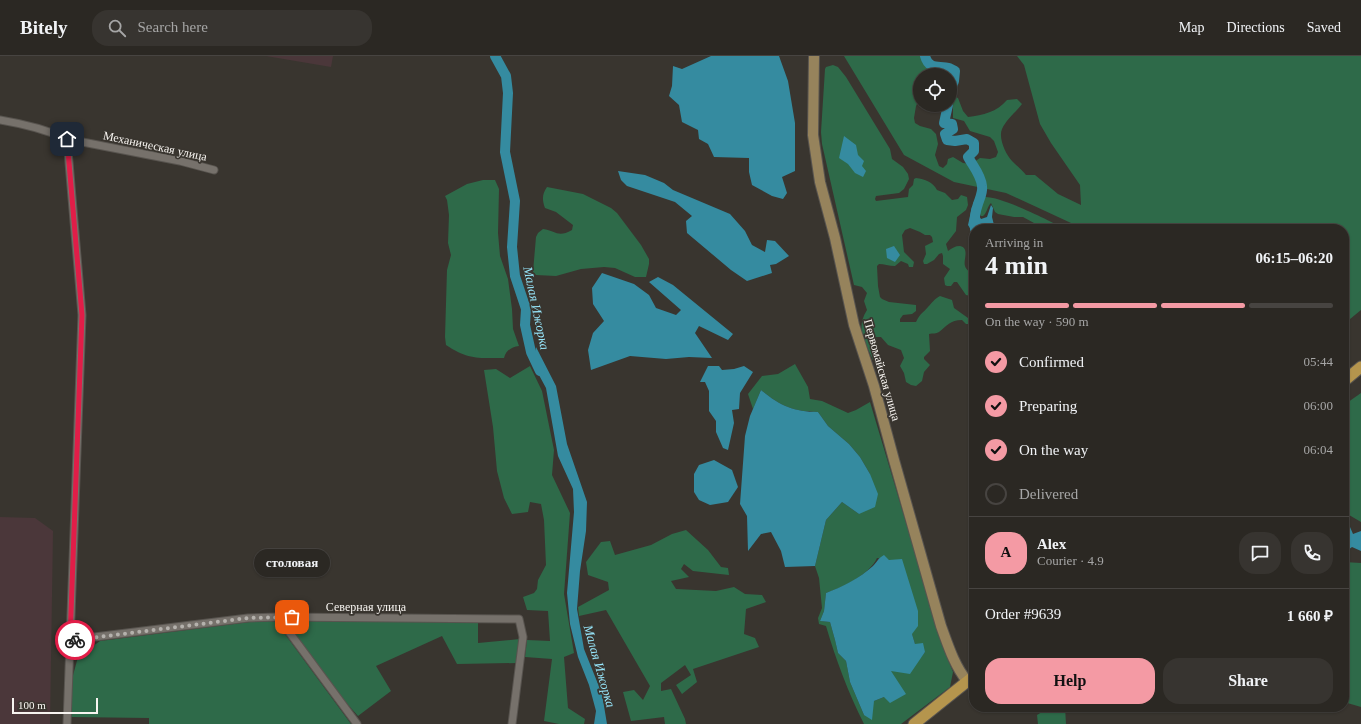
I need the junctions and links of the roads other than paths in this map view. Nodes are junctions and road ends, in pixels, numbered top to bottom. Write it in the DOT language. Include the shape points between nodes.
graph roads {
  1 [pos="814,56"];
  2 [pos="0,120"];
  3 [pos="67,139"];
  4 [pos="214,170"];
  5 [pos="1361,367"];
  6 [pos="1349,377"];
  7 [pos="278,617"];
  8 [pos="70,640"];
  9 [pos="969,677"];
  10 [pos="969,680"];
  11 [pos="67,724"];
  12 [pos="357,724"];
  13 [pos="512,724"];
  14 [pos="914,724"];
  1 -- 9 [label="street, Первомайская улица" via="812,114 815,150 820,182 854,325 874,386 941,626 958,669"];
  2 -- 3 [label="street, Механическая улица" via="33,126"];
  3 -- 4 [label="street, Механическая улица"];
  3 -- 8 [label="street" via="82,315"];
  5 -- 6 [label="main road"];
  7 -- 8 [label="street, Северная улица" via="248,618"];
  7 -- 12 [label="street"];
  7 -- 13 [label="street, Северная улица" via="519,619 523,637"];
  8 -- 11 [label="street"];
  10 -- 14 [label="main road"];
}
